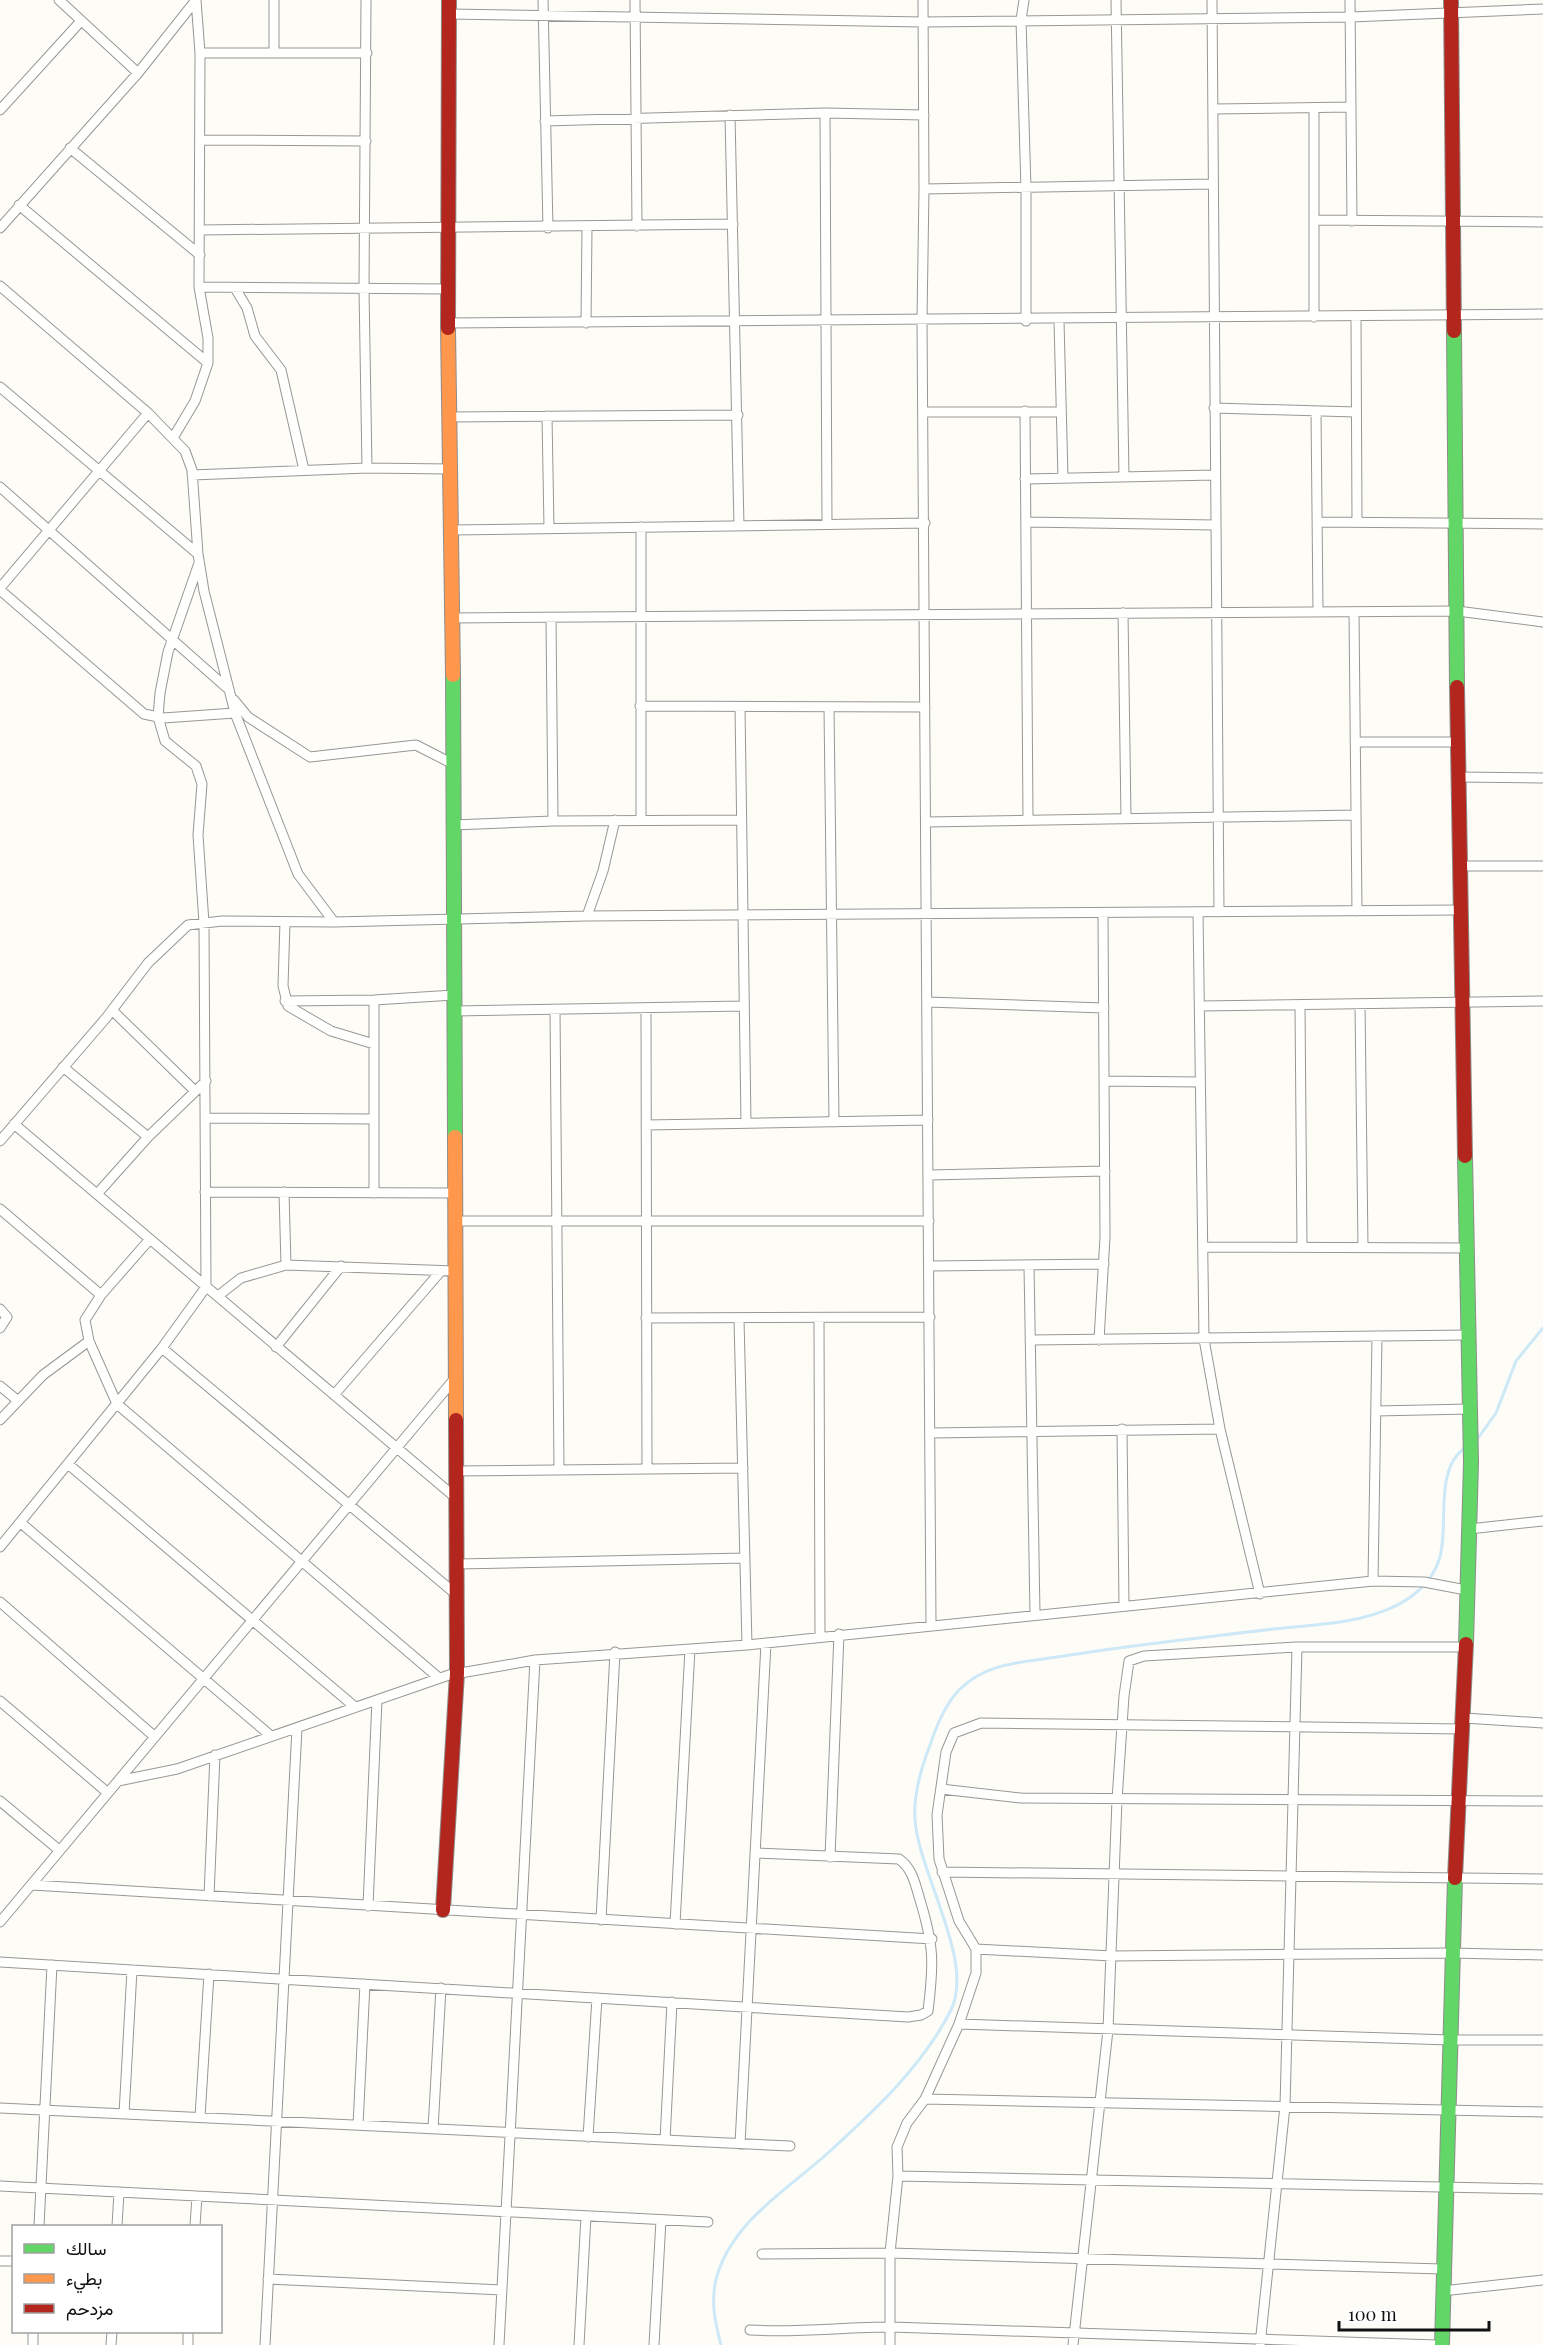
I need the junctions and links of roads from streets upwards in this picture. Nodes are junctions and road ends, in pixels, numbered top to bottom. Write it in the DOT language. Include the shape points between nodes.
graph roads {
  1 [pos="59,0"];
  2 [pos="274,0"];
  3 [pos="366,0"];
  4 [pos="543,0"];
  5 [pos="635,0"];
  6 [pos="923,0"];
  7 [pos="1024,0"];
  8 [pos="1116,0"];
  9 [pos="1212,0"];
  10 [pos="1350,0"];
  11 [pos="192,2"];
  12 [pos="1451,6"];
  13 [pos="449,7"];
  14 [pos="1543,9"];
  15 [pos="543,15"];
  16 [pos="635,17"];
  17 [pos="1212,17"];
  18 [pos="1351,17"];
  19 [pos="1116,18"];
  20 [pos="1021,20"];
  21 [pos="81,21"];
  22 [pos="923,22"];
  23 [pos="274,51"];
  24 [pos="201,53"];
  25 [pos="367,53"];
  26 [pos="138,73"];
  27 [pos="1350,107"];
  28 [pos="1314,108"];
  29 [pos="1213,109"];
  30 [pos="0,110"];
  31 [pos="825,113"];
  32 [pos="730,115"];
  33 [pos="924,115"];
  34 [pos="635,118"];
  35 [pos="545,121"];
  36 [pos="201,140"];
  37 [pos="366,141"];
  38 [pos="70,148"];
  39 [pos="1213,184"];
  40 [pos="1118,187"];
  41 [pos="924,189"];
  42 [pos="1026,189"];
  43 [pos="18,205"];
  44 [pos="1315,220"];
  45 [pos="1353,221"];
  46 [pos="1454,221"];
  47 [pos="1543,222"];
  48 [pos="1,224"];
  49 [pos="733,224"];
  50 [pos="637,226"];
  51 [pos="448,227"];
  52 [pos="364,228"];
  53 [pos="548,228"];
  54 [pos="587,228"];
  55 [pos="200,230"];
  56 [pos="200,255"];
  57 [pos="0,286"];
  58 [pos="199,288"];
  59 [pos="235,288"];
  60 [pos="364,289"];
  61 [pos="448,289"];
  62 [pos="1543,314"];
  63 [pos="1451,315"];
  64 [pos="1314,317"];
  65 [pos="1356,318"];
  66 [pos="1214,319"];
  67 [pos="826,320"];
  68 [pos="922,320"];
  69 [pos="1119,320"];
  70 [pos="1026,321"];
  71 [pos="1059,321"];
  72 [pos="735,322"];
  73 [pos="448,323"];
  74 [pos="586,323"];
  75 [pos="208,363"];
  76 [pos="0,387"];
  77 [pos="1214,408"];
  78 [pos="1024,411"];
  79 [pos="1316,411"];
  80 [pos="923,412"];
  81 [pos="1061,412"];
  82 [pos="1356,412"];
  83 [pos="148,413"];
  84 [pos="738,415"];
  85 [pos="547,416"];
  86 [pos="450,417"];
  87 [pos="174,438"];
  88 [pos="367,468"];
  89 [pos="98,470"];
  90 [pos="304,470"];
  91 [pos="451,470"];
  92 [pos="192,474"];
  93 [pos="1215,475"];
  94 [pos="1124,477"];
  95 [pos="1063,478"];
  96 [pos="1025,479"];
  97 [pos="0,487"];
  98 [pos="1026,522"];
  99 [pos="1317,522"];
  100 [pos="1357,522"];
  101 [pos="925,523"];
  102 [pos="1455,523"];
  103 [pos="1543,524"];
  104 [pos="827,525"];
  105 [pos="1215,525"];
  106 [pos="739,526"];
  107 [pos="641,527"];
  108 [pos="549,528"];
  109 [pos="51,529"];
  110 [pos="452,530"];
  111 [pos="199,558"];
  112 [pos="0,589"];
  113 [pos="1457,611"];
  114 [pos="1317,612"];
  115 [pos="1354,612"];
  116 [pos="1026,613"];
  117 [pos="1123,613"];
  118 [pos="1217,613"];
  119 [pos="640,615"];
  120 [pos="924,615"];
  121 [pos="452,618"];
  122 [pos="551,618"];
  123 [pos="1543,622"];
  124 [pos="172,639"];
  125 [pos="228,689"];
  126 [pos="640,706"];
  127 [pos="740,707"];
  128 [pos="829,707"];
  129 [pos="925,707"];
  130 [pos="235,712"];
  131 [pos="158,717"];
  132 [pos="1355,742"];
  133 [pos="1457,742"];
  134 [pos="453,764"];
  135 [pos="1458,777"];
  136 [pos="1543,778"];
  137 [pos="1356,815"];
  138 [pos="1218,816"];
  139 [pos="1126,818"];
  140 [pos="641,819"];
  141 [pos="1029,819"];
  142 [pos="615,820"];
  143 [pos="741,820"];
  144 [pos="553,821"];
  145 [pos="926,822"];
  146 [pos="453,825"];
  147 [pos="1460,866"];
  148 [pos="1543,866"];
  149 [pos="1460,910"];
  150 [pos="1357,911"];
  151 [pos="1198,912"];
  152 [pos="1219,912"];
  153 [pos="1103,913"];
  154 [pos="927,914"];
  155 [pos="830,915"];
  156 [pos="587,916"];
  157 [pos="743,916"];
  158 [pos="453,918"];
  159 [pos="285,922"];
  160 [pos="334,922"];
  161 [pos="204,923"];
  162 [pos="454,995"];
  163 [pos="374,1000"];
  164 [pos="285,1001"];
  165 [pos="1462,1001"];
  166 [pos="1543,1001"];
  167 [pos="927,1002"];
  168 [pos="1360,1004"];
  169 [pos="1300,1005"];
  170 [pos="743,1006"];
  171 [pos="1200,1006"];
  172 [pos="646,1008"];
  173 [pos="1104,1008"];
  174 [pos="112,1010"];
  175 [pos="555,1010"];
  176 [pos="454,1011"];
  177 [pos="374,1044"];
  178 [pos="63,1067"];
  179 [pos="206,1081"];
  180 [pos="1105,1081"];
  181 [pos="1200,1082"];
  182 [pos="195,1091"];
  183 [pos="206,1118"];
  184 [pos="374,1119"];
  185 [pos="928,1120"];
  186 [pos="834,1122"];
  187 [pos="746,1123"];
  188 [pos="14,1124"];
  189 [pos="646,1125"];
  190 [pos="148,1137"];
  191 [pos="0,1140"];
  192 [pos="1105,1171"];
  193 [pos="929,1175"];
  194 [pos="205,1192"];
  195 [pos="284,1192"];
  196 [pos="374,1193"];
  197 [pos="455,1193"];
  198 [pos="97,1194"];
  199 [pos="0,1209"];
  200 [pos="455,1221"];
  201 [pos="556,1221"];
  202 [pos="646,1221"];
  203 [pos="929,1221"];
  204 [pos="150,1239"];
  205 [pos="1203,1247"];
  206 [pos="1302,1247"];
  207 [pos="1363,1247"];
  208 [pos="1466,1248"];
  209 [pos="1104,1264"];
  210 [pos="286,1265"];
  211 [pos="341,1266"];
  212 [pos="930,1266"];
  213 [pos="1029,1266"];
  214 [pos="448,1271"];
  215 [pos="206,1287"];
  216 [pos="101,1295"];
  217 [pos="218,1296"];
  218 [pos="0,1309"];
  219 [pos="930,1317"];
  220 [pos="646,1318"];
  221 [pos="739,1318"];
  222 [pos="819,1319"];
  223 [pos="0,1328"];
  224 [pos="1469,1335"];
  225 [pos="1377,1336"];
  226 [pos="1204,1339"];
  227 [pos="1030,1340"];
  228 [pos="1099,1340"];
  229 [pos="89,1341"];
  230 [pos="276,1347"];
  231 [pos="162,1348"];
  232 [pos="456,1377"];
  233 [pos="0,1386"];
  234 [pos="334,1395"];
  235 [pos="16,1400"];
  236 [pos="117,1404"];
  237 [pos="1376,1411"];
  238 [pos="1470,1413"];
  239 [pos="0,1420"];
  240 [pos="1122,1429"];
  241 [pos="1220,1429"];
  242 [pos="1031,1430"];
  243 [pos="931,1433"];
  244 [pos="397,1448"];
  245 [pos="68,1464"];
  246 [pos="743,1468"];
  247 [pos="647,1469"];
  248 [pos="559,1470"];
  249 [pos="456,1471"];
  250 [pos="456,1498"];
  251 [pos="349,1506"];
  252 [pos="1543,1521"];
  253 [pos="21,1523"];
  254 [pos="1469,1529"];
  255 [pos="0,1547"];
  256 [pos="745,1558"];
  257 [pos="302,1562"];
  258 [pos="456,1564"];
  259 [pos="1373,1581"];
  260 [pos="1466,1590"];
  261 [pos="1260,1594"];
  262 [pos="457,1596"];
  263 [pos="0,1602"];
  264 [pos="1125,1606"];
  265 [pos="1035,1614"];
  266 [pos="253,1620"];
  267 [pos="931,1624"];
  268 [pos="839,1634"];
  269 [pos="820,1637"];
  270 [pos="766,1643"];
  271 [pos="747,1645"];
  272 [pos="1297,1647"];
  273 [pos="1465,1647"];
  274 [pos="690,1649"];
  275 [pos="615,1652"];
  276 [pos="535,1660"];
  277 [pos="457,1673"];
  278 [pos="204,1678"];
  279 [pos="439,1678"];
  280 [pos="377,1700"];
  281 [pos="0,1701"];
  282 [pos="355,1707"];
  283 [pos="1463,1723"];
  284 [pos="1543,1723"];
  285 [pos="1122,1725"];
  286 [pos="1294,1726"];
  287 [pos="297,1728"];
  288 [pos="271,1736"];
  289 [pos="155,1737"];
  290 [pos="215,1755"];
  291 [pos="118,1781"];
  292 [pos="941,1789"];
  293 [pos="108,1793"];
  294 [pos="1459,1799"];
  295 [pos="1117,1800"];
  296 [pos="0,1801"];
  297 [pos="1293,1801"];
  298 [pos="1543,1801"];
  299 [pos="59,1850"];
  300 [pos="757,1853"];
  301 [pos="830,1857"];
  302 [pos="942,1872"];
  303 [pos="1115,1872"];
  304 [pos="1291,1876"];
  305 [pos="1455,1877"];
  306 [pos="1543,1879"];
  307 [pos="32,1885"];
  308 [pos="209,1896"];
  309 [pos="288,1901"];
  310 [pos="368,1906"];
  311 [pos="443,1910"];
  312 [pos="522,1915"];
  313 [pos="600,1920"];
  314 [pos="0,1922"];
  315 [pos="675,1924"];
  316 [pos="752,1929"];
  317 [pos="932,1939"];
  318 [pos="976,1949"];
  319 [pos="0,1953"];
  320 [pos="1451,1953"];
  321 [pos="1543,1955"];
  322 [pos="1112,1956"];
  323 [pos="1288,1956"];
  324 [pos="3,1962"];
  325 [pos="52,1965"];
  326 [pos="132,1970"];
  327 [pos="209,1974"];
  328 [pos="284,1979"];
  329 [pos="364,1984"];
  330 [pos="441,1988"];
  331 [pos="518,1993"];
  332 [pos="597,1998"];
  333 [pos="672,2002"];
  334 [pos="748,2007"];
  335 [pos="959,2024"];
  336 [pos="1108,2030"];
  337 [pos="1288,2033"];
  338 [pos="1450,2040"];
  339 [pos="1543,2040"];
  340 [pos="925,2098"];
  341 [pos="1100,2101"];
  342 [pos="1285,2106"];
  343 [pos="0,2108"];
  344 [pos="1448,2109"];
  345 [pos="45,2110"];
  346 [pos="1543,2112"];
  347 [pos="124,2114"];
  348 [pos="200,2117"];
  349 [pos="276,2121"];
  350 [pos="358,2125"];
  351 [pos="434,2129"];
  352 [pos="510,2133"];
  353 [pos="588,2137"];
  354 [pos="665,2140"];
  355 [pos="740,2144"];
  356 [pos="790,2146"];
  357 [pos="898,2176"];
  358 [pos="1093,2179"];
  359 [pos="1277,2183"];
  360 [pos="0,2186"];
  361 [pos="41,2188"];
  362 [pos="1444,2188"];
  363 [pos="1543,2189"];
  364 [pos="119,2192"];
  365 [pos="197,2196"];
  366 [pos="272,2200"];
  367 [pos="506,2212"];
  368 [pos="586,2216"];
  369 [pos="661,2220"];
  370 [pos="708,2222"];
  371 [pos="39,2225"];
  372 [pos="117,2225"];
  373 [pos="195,2225"];
  374 [pos="890,2253"];
  375 [pos="762,2254"];
  376 [pos="1084,2259"];
  377 [pos="1269,2265"];
  378 [pos="1442,2269"];
  379 [pos="268,2279"];
  380 [pos="1543,2280"];
  381 [pos="502,2290"];
  382 [pos="1442,2291"];
  383 [pos="891,2327"];
  384 [pos="750,2330"];
  385 [pos="1074,2333"];
  386 [pos="1260,2342"];
  387 [pos="265,2345"];
  388 [pos="499,2345"];
  389 [pos="579,2345"];
  390 [pos="654,2345"];
  391 [pos="890,2345"];
  392 [pos="1073,2345"];
  393 [pos="1437,2345"];
  394 [pos="1442,2345"];
  1 -- 21 [label="street"];
  2 -- 23 [label="street"];
  3 -- 25 [label="street"];
  4 -- 15 [label="street"];
  5 -- 16 [label="street"];
  6 -- 22 [label="street"];
  7 -- 20 [label="street"];
  8 -- 19 [label="street"];
  9 -- 17 [label="street"];
  10 -- 18 [label="street"];
  11 -- 24 [label="street"];
  11 -- 26 [label="street"];
  12 -- 14 [label="street"];
  12 -- 18 [label="street"];
  12 -- 46 [label="street"];
  13 -- 15 [label="street"];
  13 -- 51 [label="street"];
  15 -- 16 [label="street"];
  15 -- 35 [label="street"];
  16 -- 22 [label="street"];
  16 -- 34 [label="street"];
  17 -- 18 [label="street"];
  17 -- 19 [label="street"];
  17 -- 29 [label="street"];
  18 -- 27 [label="street"];
  19 -- 20 [label="street"];
  19 -- 40 [label="street"];
  20 -- 22 [label="street"];
  20 -- 42 [label="street"];
  21 -- 26 [label="street"];
  21 -- 30 [label="street"];
  22 -- 33 [label="street"];
  23 -- 24 [label="street"];
  23 -- 25 [label="street"];
  24 -- 36 [label="street"];
  25 -- 37 [label="street"];
  26 -- 38 [label="street"];
  27 -- 28 [label="street"];
  27 -- 45 [label="street"];
  28 -- 29 [label="street"];
  28 -- 44 [label="street"];
  29 -- 39 [label="street"];
  31 -- 32 [label="street"];
  31 -- 33 [label="street"];
  31 -- 67 [label="street"];
  32 -- 34 [label="street"];
  32 -- 49 [label="street"];
  33 -- 41 [label="street"];
  34 -- 35 [label="street"];
  34 -- 50 [label="street"];
  35 -- 53 [label="street"];
  36 -- 37 [label="street"];
  36 -- 55 [label="street"];
  37 -- 52 [label="street"];
  38 -- 43 [label="street"];
  38 -- 56 [label="street"];
  39 -- 40 [label="street"];
  39 -- 66 [label="street"];
  40 -- 42 [label="street"];
  40 -- 69 [label="street"];
  41 -- 42 [label="street"];
  41 -- 68 [label="street"];
  42 -- 70 [label="street"];
  43 -- 48 [label="street"];
  43 -- 75 [label="street"];
  44 -- 45 [label="street"];
  44 -- 64 [label="street"];
  45 -- 46 [label="street"];
  46 -- 47 [label="street"];
  46 -- 63 [label="street"];
  49 -- 50 [label="street"];
  49 -- 72 [label="street"];
  50 -- 54 [label="street"];
  51 -- 52 [label="street"];
  51 -- 53 [label="street"];
  51 -- 61 [label="street"];
  52 -- 55 [label="street"];
  52 -- 60 [label="street"];
  53 -- 54 [label="street"];
  54 -- 74 [label="street"];
  55 -- 56 [label="street"];
  56 -- 58 [label="street"];
  57 -- 83 [label="street"];
  58 -- 59 [label="street"];
  58 -- 75 [label="street"];
  59 -- 60 [label="street"];
  59 -- 90 [label="street" via="247,308 255,336 281,370"];
  60 -- 61 [label="street"];
  60 -- 88 [label="street"];
  61 -- 73 [label="street"];
  62 -- 63 [label="street"];
  63 -- 65 [label="street"];
  63 -- 102 [label="street"];
  64 -- 65 [label="street"];
  64 -- 66 [label="street"];
  65 -- 82 [label="street"];
  66 -- 69 [label="street"];
  66 -- 77 [label="street"];
  67 -- 68 [label="street"];
  67 -- 72 [label="street"];
  67 -- 104 [label="street"];
  68 -- 70 [label="street"];
  68 -- 80 [label="street"];
  69 -- 71 [label="street"];
  69 -- 94 [label="street"];
  70 -- 71 [label="street"];
  71 -- 81 [label="street"];
  72 -- 74 [label="street"];
  72 -- 84 [label="street"];
  73 -- 74 [label="street"];
  73 -- 86 [label="street"];
  75 -- 87 [label="street" via="195,401"];
  76 -- 89 [label="street"];
  77 -- 79 [label="street"];
  77 -- 93 [label="street"];
  78 -- 80 [label="street"];
  78 -- 81 [label="street"];
  78 -- 96 [label="street"];
  79 -- 82 [label="street"];
  79 -- 99 [label="street"];
  80 -- 101 [label="street"];
  81 -- 95 [label="street"];
  82 -- 100 [label="street"];
  83 -- 87 [label="street"];
  83 -- 89 [label="street"];
  84 -- 85 [label="street"];
  84 -- 106 [label="street"];
  85 -- 86 [label="street"];
  85 -- 108 [label="street"];
  86 -- 91 [label="street"];
  87 -- 92 [label="street" via="184,451"];
  88 -- 90 [label="street"];
  88 -- 91 [label="street"];
  89 -- 109 [label="street"];
  89 -- 111 [label="street"];
  90 -- 92 [label="street"];
  91 -- 110 [label="street"];
  92 -- 111 [label="street"];
  93 -- 94 [label="street"];
  93 -- 105 [label="street"];
  94 -- 95 [label="street"];
  95 -- 96 [label="street"];
  96 -- 98 [label="street"];
  97 -- 109 [label="street"];
  98 -- 105 [label="street"];
  98 -- 116 [label="street"];
  99 -- 100 [label="street"];
  99 -- 114 [label="street"];
  100 -- 102 [label="street"];
  101 -- 104 [label="street"];
  101 -- 120 [label="street"];
  102 -- 103 [label="street"];
  102 -- 113 [label="street"];
  104 -- 106 [label="street"];
  105 -- 118 [label="street"];
  106 -- 107 [label="street"];
  107 -- 108 [label="street"];
  107 -- 119 [label="street"];
  108 -- 110 [label="street"];
  109 -- 112 [label="street"];
  109 -- 124 [label="street"];
  110 -- 121 [label="street"];
  111 -- 124 [label="street"];
  111 -- 125 [label="street"];
  112 -- 131 [label="street" via="138,710"];
  113 -- 115 [label="street"];
  113 -- 123 [label="street"];
  113 -- 133 [label="street"];
  114 -- 115 [label="street"];
  114 -- 118 [label="street"];
  115 -- 132 [label="street"];
  116 -- 117 [label="street"];
  116 -- 120 [label="street"];
  116 -- 141 [label="street"];
  117 -- 118 [label="street"];
  117 -- 139 [label="street"];
  118 -- 138 [label="street"];
  119 -- 120 [label="street"];
  119 -- 122 [label="street"];
  119 -- 126 [label="street"];
  120 -- 129 [label="street"];
  121 -- 122 [label="street"];
  121 -- 134 [label="street"];
  122 -- 144 [label="street"];
  124 -- 125 [label="street"];
  124 -- 131 [label="street"];
  125 -- 130 [label="street"];
  125 -- 134 [label="street" via="248,717 310,757 416,745"];
  126 -- 127 [label="street"];
  126 -- 140 [label="street"];
  127 -- 128 [label="street"];
  127 -- 143 [label="street"];
  128 -- 129 [label="street"];
  128 -- 155 [label="street"];
  129 -- 145 [label="street"];
  130 -- 131 [label="street"];
  130 -- 160 [label="street" via="298,874"];
  131 -- 161 [label="street" via="165,741 196,766 201,777 198,835"];
  132 -- 133 [label="street"];
  132 -- 137 [label="street"];
  133 -- 135 [label="street"];
  134 -- 146 [label="street"];
  135 -- 136 [label="street"];
  135 -- 147 [label="street"];
  137 -- 138 [label="street"];
  137 -- 150 [label="street"];
  138 -- 139 [label="street"];
  138 -- 152 [label="street"];
  139 -- 141 [label="street"];
  140 -- 142 [label="street"];
  140 -- 143 [label="street"];
  141 -- 145 [label="street"];
  142 -- 144 [label="street"];
  142 -- 156 [label="street"];
  143 -- 157 [label="street"];
  144 -- 146 [label="street"];
  145 -- 154 [label="street"];
  146 -- 158 [label="street"];
  147 -- 148 [label="street"];
  147 -- 149 [label="street"];
  149 -- 150 [label="street"];
  149 -- 165 [label="street"];
  150 -- 152 [label="street"];
  151 -- 152 [label="street"];
  151 -- 153 [label="street"];
  151 -- 171 [label="street"];
  153 -- 154 [label="street"];
  153 -- 173 [label="street"];
  154 -- 155 [label="street"];
  154 -- 167 [label="street"];
  155 -- 157 [label="street"];
  155 -- 186 [label="street"];
  156 -- 157 [label="street"];
  156 -- 158 [label="street"];
  157 -- 170 [label="street"];
  158 -- 160 [label="street"];
  158 -- 162 [label="street"];
  159 -- 160 [label="street"];
  159 -- 161 [label="street"];
  159 -- 164 [label="street"];
  161 -- 174 [label="street" via="181,930 148,963"];
  161 -- 179 [label="street"];
  162 -- 163 [label="street"];
  162 -- 176 [label="street"];
  163 -- 164 [label="street"];
  163 -- 177 [label="street"];
  164 -- 177 [label="street" via="293,1011 320,1026"];
  165 -- 166 [label="street"];
  165 -- 168 [label="street"];
  165 -- 208 [label="street"];
  167 -- 173 [label="street"];
  167 -- 185 [label="street"];
  168 -- 169 [label="street"];
  168 -- 207 [label="street"];
  169 -- 171 [label="street"];
  169 -- 206 [label="street"];
  170 -- 172 [label="street"];
  170 -- 187 [label="street"];
  171 -- 181 [label="street"];
  172 -- 175 [label="street"];
  172 -- 189 [label="street"];
  173 -- 180 [label="street"];
  174 -- 178 [label="street"];
  174 -- 182 [label="street"];
  175 -- 176 [label="street"];
  175 -- 201 [label="street"];
  176 -- 197 [label="street"];
  177 -- 184 [label="street"];
  178 -- 188 [label="street"];
  178 -- 190 [label="street"];
  179 -- 182 [label="street"];
  179 -- 183 [label="street"];
  180 -- 181 [label="street"];
  180 -- 192 [label="street"];
  181 -- 205 [label="street"];
  182 -- 190 [label="street"];
  183 -- 184 [label="street"];
  183 -- 194 [label="street"];
  184 -- 196 [label="street"];
  185 -- 186 [label="street"];
  185 -- 193 [label="street"];
  186 -- 187 [label="street"];
  187 -- 189 [label="street"];
  188 -- 191 [label="street"];
  188 -- 198 [label="street"];
  189 -- 202 [label="street"];
  190 -- 198 [label="street"];
  192 -- 193 [label="street"];
  192 -- 209 [label="street"];
  193 -- 203 [label="street"];
  194 -- 195 [label="street"];
  194 -- 215 [label="street"];
  195 -- 196 [label="street"];
  195 -- 210 [label="street"];
  196 -- 197 [label="street"];
  197 -- 200 [label="street"];
  198 -- 204 [label="street"];
  199 -- 216 [label="street"];
  200 -- 201 [label="street"];
  200 -- 214 [label="street"];
  201 -- 202 [label="street"];
  201 -- 248 [label="street"];
  202 -- 203 [label="street"];
  202 -- 220 [label="street"];
  203 -- 212 [label="street"];
  204 -- 215 [label="street"];
  204 -- 216 [label="street"];
  205 -- 206 [label="street"];
  205 -- 226 [label="street"];
  206 -- 207 [label="street"];
  207 -- 208 [label="street"];
  208 -- 224 [label="street"];
  209 -- 213 [label="street"];
  209 -- 228 [label="street"];
  210 -- 211 [label="street"];
  210 -- 217 [label="street" via="241,1278"];
  211 -- 214 [label="street"];
  211 -- 230 [label="street"];
  212 -- 213 [label="street"];
  212 -- 219 [label="street"];
  213 -- 227 [label="street"];
  214 -- 232 [label="street"];
  214 -- 234 [label="street"];
  215 -- 217 [label="street"];
  215 -- 231 [label="street"];
  216 -- 229 [label="street" via="85,1320"];
  217 -- 230 [label="street"];
  218 -- 223 [label="street" via="7,1317"];
  219 -- 222 [label="street"];
  219 -- 243 [label="street"];
  220 -- 221 [label="street"];
  220 -- 247 [label="street"];
  221 -- 222 [label="street"];
  221 -- 246 [label="street"];
  222 -- 269 [label="street"];
  224 -- 225 [label="street"];
  224 -- 238 [label="street"];
  225 -- 226 [label="street"];
  225 -- 237 [label="street"];
  226 -- 228 [label="street"];
  226 -- 241 [label="street"];
  227 -- 228 [label="street"];
  227 -- 242 [label="street"];
  229 -- 235 [label="street" via="58,1362"];
  229 -- 236 [label="street"];
  230 -- 234 [label="street"];
  231 -- 236 [label="street"];
  231 -- 251 [label="street"];
  232 -- 244 [label="street"];
  232 -- 249 [label="street"];
  233 -- 235 [label="street"];
  234 -- 244 [label="street"];
  235 -- 239 [label="street"];
  236 -- 245 [label="street"];
  236 -- 257 [label="street"];
  237 -- 238 [label="street"];
  237 -- 259 [label="street"];
  238 -- 254 [label="street"];
  240 -- 241 [label="street"];
  240 -- 242 [label="street"];
  240 -- 264 [label="street"];
  241 -- 261 [label="street"];
  242 -- 243 [label="street"];
  242 -- 265 [label="street"];
  243 -- 267 [label="street"];
  244 -- 250 [label="street"];
  244 -- 251 [label="street"];
  245 -- 253 [label="street"];
  245 -- 266 [label="street"];
  246 -- 247 [label="street"];
  246 -- 256 [label="street"];
  247 -- 248 [label="street"];
  248 -- 249 [label="street"];
  249 -- 250 [label="street"];
  250 -- 258 [label="street"];
  251 -- 257 [label="street"];
  251 -- 262 [label="street"];
  252 -- 254 [label="street"];
  253 -- 255 [label="street"];
  253 -- 278 [label="street"];
  254 -- 260 [label="street"];
  256 -- 258 [label="street"];
  256 -- 271 [label="street"];
  257 -- 266 [label="street"];
  257 -- 279 [label="street"];
  258 -- 262 [label="street"];
  259 -- 260 [label="street" via="1424,1582"];
  259 -- 261 [label="street"];
  260 -- 273 [label="street"];
  261 -- 264 [label="street"];
  262 -- 277 [label="street"];
  263 -- 289 [label="street"];
  264 -- 265 [label="street"];
  265 -- 267 [label="street"];
  266 -- 278 [label="street"];
  266 -- 282 [label="street"];
  267 -- 268 [label="street"];
  268 -- 269 [label="street"];
  268 -- 301 [label="street"];
  269 -- 270 [label="street"];
  270 -- 271 [label="street"];
  270 -- 300 [label="street"];
  271 -- 274 [label="street"];
  272 -- 273 [label="street"];
  272 -- 285 [label="street" via="1134,1658 1126,1668"];
  272 -- 286 [label="street"];
  273 -- 283 [label="street"];
  274 -- 275 [label="street"];
  274 -- 315 [label="street"];
  275 -- 276 [label="street"];
  275 -- 313 [label="street"];
  276 -- 277 [label="street"];
  276 -- 312 [label="street"];
  277 -- 279 [label="street"];
  277 -- 311 [label="street"];
  278 -- 288 [label="street"];
  278 -- 289 [label="street"];
  279 -- 280 [label="street"];
  280 -- 282 [label="street"];
  280 -- 310 [label="street"];
  281 -- 293 [label="street"];
  282 -- 287 [label="street"];
  283 -- 284 [label="street"];
  283 -- 286 [label="street"];
  283 -- 294 [label="street"];
  285 -- 286 [label="street"];
  285 -- 292 [label="street" via="968,1726 954,1733 946,1752"];
  285 -- 295 [label="street"];
  286 -- 297 [label="street"];
  287 -- 288 [label="street"];
  287 -- 309 [label="street"];
  288 -- 290 [label="street"];
  289 -- 291 [label="street"];
  290 -- 291 [label="street"];
  290 -- 308 [label="street"];
  291 -- 293 [label="street"];
  292 -- 295 [label="street" via="1021,1798"];
  292 -- 302 [label="street" via="937,1815"];
  293 -- 299 [label="street"];
  294 -- 297 [label="street"];
  294 -- 298 [label="street"];
  294 -- 305 [label="street"];
  295 -- 297 [label="street"];
  295 -- 303 [label="street"];
  296 -- 299 [label="street"];
  297 -- 304 [label="street"];
  299 -- 307 [label="street"];
  300 -- 301 [label="street"];
  300 -- 316 [label="street"];
  301 -- 317 [label="street" via="899,1859 907,1864"];
  302 -- 303 [label="street"];
  302 -- 318 [label="street" via="959,1921"];
  303 -- 304 [label="street"];
  303 -- 322 [label="street"];
  304 -- 305 [label="street"];
  304 -- 323 [label="street"];
  305 -- 306 [label="street"];
  305 -- 320 [label="street"];
  307 -- 308 [label="street"];
  307 -- 314 [label="street"];
  308 -- 309 [label="street"];
  309 -- 310 [label="street"];
  309 -- 328 [label="street"];
  310 -- 311 [label="street"];
  311 -- 312 [label="street"];
  312 -- 313 [label="street"];
  312 -- 331 [label="street"];
  313 -- 315 [label="street"];
  315 -- 316 [label="street"];
  316 -- 317 [label="street"];
  316 -- 334 [label="street"];
  317 -- 334 [label="street" via="928,2011 921,2015"];
  318 -- 322 [label="street"];
  318 -- 335 [label="street" via="976,1973"];
  319 -- 324 [label="street"];
  320 -- 321 [label="street"];
  320 -- 323 [label="street"];
  320 -- 338 [label="street"];
  322 -- 323 [label="street"];
  322 -- 336 [label="street"];
  323 -- 337 [label="street"];
  324 -- 325 [label="street"];
  325 -- 326 [label="street"];
  325 -- 345 [label="street"];
  326 -- 327 [label="street"];
  326 -- 347 [label="street"];
  327 -- 328 [label="street"];
  327 -- 348 [label="street"];
  328 -- 329 [label="street"];
  328 -- 349 [label="street"];
  329 -- 330 [label="street"];
  329 -- 350 [label="street"];
  330 -- 331 [label="street"];
  330 -- 351 [label="street"];
  331 -- 332 [label="street"];
  331 -- 352 [label="street"];
  332 -- 333 [label="street"];
  332 -- 353 [label="street"];
  333 -- 334 [label="street"];
  333 -- 354 [label="street"];
  334 -- 355 [label="street"];
  335 -- 336 [label="street"];
  335 -- 340 [label="street"];
  336 -- 337 [label="street"];
  336 -- 341 [label="street"];
  337 -- 338 [label="street"];
  337 -- 342 [label="street"];
  338 -- 339 [label="street"];
  338 -- 344 [label="street"];
  340 -- 341 [label="street"];
  340 -- 357 [label="street" via="902,2132 897,2147"];
  341 -- 342 [label="street"];
  341 -- 358 [label="street"];
  342 -- 344 [label="street"];
  342 -- 359 [label="street"];
  343 -- 345 [label="street"];
  344 -- 346 [label="street"];
  344 -- 362 [label="street"];
  345 -- 347 [label="street"];
  345 -- 361 [label="street"];
  347 -- 348 [label="street"];
  348 -- 349 [label="street"];
  349 -- 350 [label="street"];
  349 -- 366 [label="street"];
  350 -- 351 [label="street"];
  351 -- 352 [label="street"];
  352 -- 353 [label="street"];
  352 -- 367 [label="street"];
  353 -- 354 [label="street"];
  354 -- 355 [label="street"];
  355 -- 356 [label="street"];
  357 -- 358 [label="street"];
  357 -- 374 [label="street"];
  358 -- 359 [label="street"];
  358 -- 376 [label="street"];
  359 -- 362 [label="street"];
  359 -- 377 [label="street"];
  360 -- 361 [label="street"];
  361 -- 364 [label="street"];
  361 -- 371 [label="street"];
  362 -- 363 [label="street"];
  362 -- 378 [label="street"];
  364 -- 365 [label="street"];
  364 -- 372 [label="street"];
  365 -- 366 [label="street"];
  365 -- 373 [label="street"];
  366 -- 367 [label="street"];
  366 -- 379 [label="street"];
  367 -- 368 [label="street"];
  367 -- 381 [label="street"];
  368 -- 369 [label="street"];
  368 -- 389 [label="street"];
  369 -- 370 [label="street"];
  369 -- 390 [label="street"];
  374 -- 375 [label="street"];
  374 -- 376 [label="street"];
  374 -- 383 [label="street"];
  376 -- 377 [label="street"];
  376 -- 385 [label="street"];
  377 -- 378 [label="street"];
  377 -- 386 [label="street"];
  378 -- 382 [label="street"];
  379 -- 381 [label="street"];
  379 -- 387 [label="street"];
  380 -- 382 [label="street"];
  381 -- 388 [label="street"];
  382 -- 394 [label="street"];
  383 -- 384 [label="street"];
  383 -- 385 [label="street"];
  383 -- 391 [label="street"];
  385 -- 386 [label="street"];
  385 -- 392 [label="street"];
  386 -- 393 [label="street"];
}
